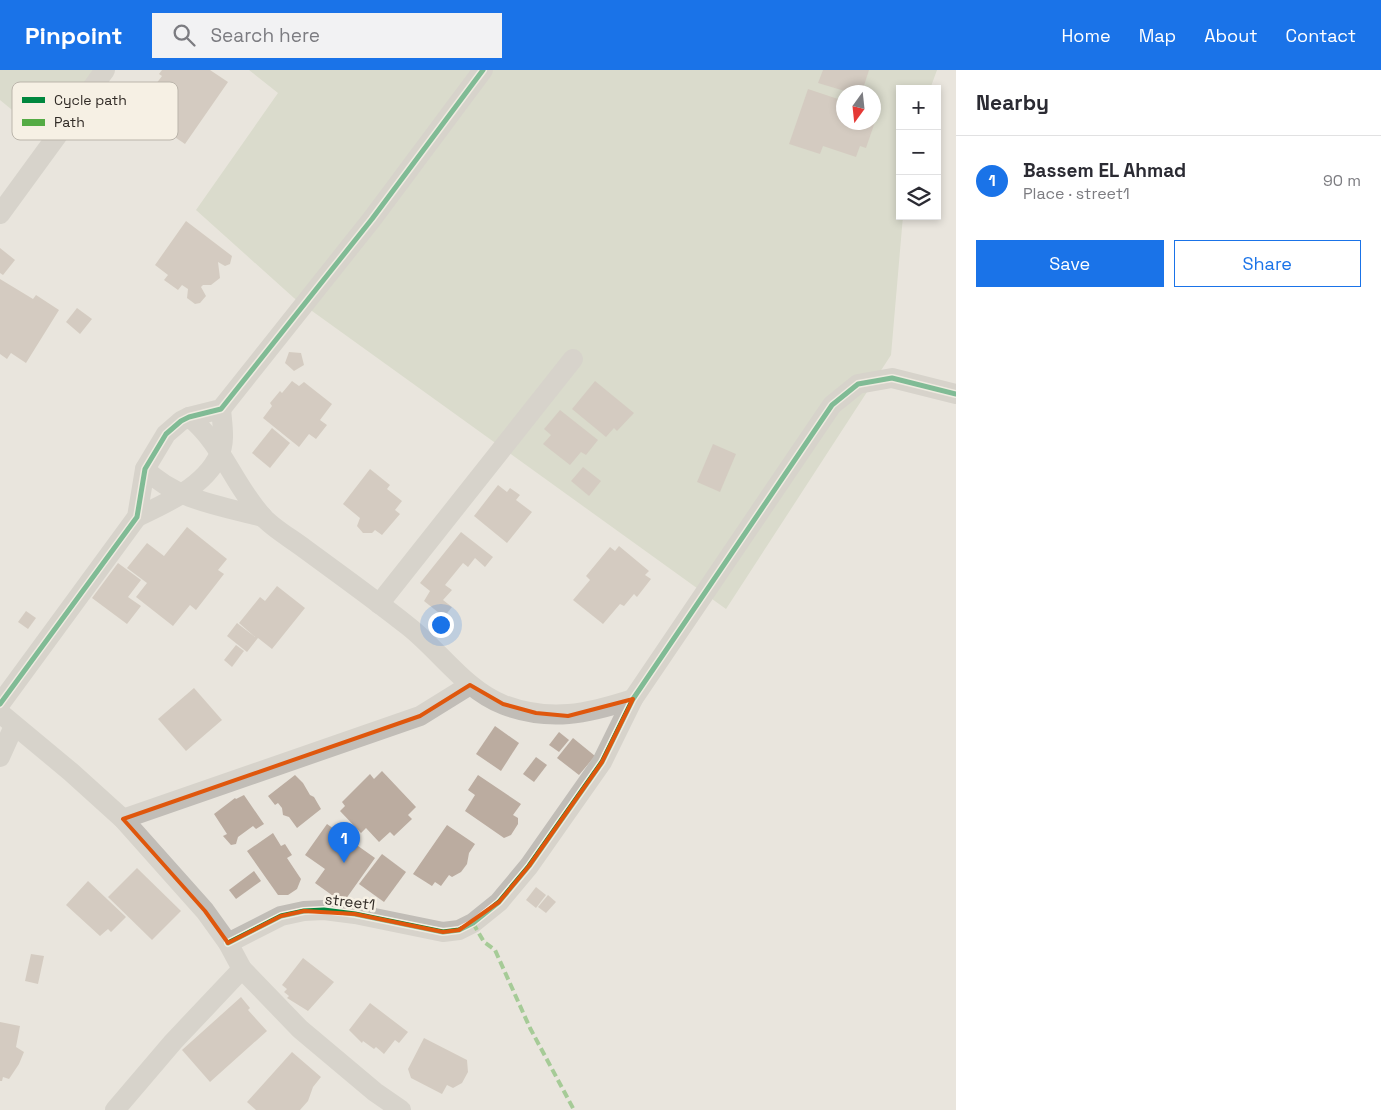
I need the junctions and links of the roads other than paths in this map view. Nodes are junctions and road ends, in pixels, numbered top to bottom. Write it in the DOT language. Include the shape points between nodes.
graph roads {
  1 [pos="105,70"];
  2 [pos="483,70"];
  3 [pos="96,82"];
  4 [pos="54,140"];
  5 [pos="0,214"];
  6 [pos="573,359"];
  7 [pos="956,394"];
  8 [pos="221,409"];
  9 [pos="190,417"];
  10 [pos="219,455"];
  11 [pos="145,469"];
  12 [pos="182,495"];
  13 [pos="136,517"];
  14 [pos="263,517"];
  15 [pos="380,604"];
  16 [pos="470,685"];
  17 [pos="633,699"];
  18 [pos="0,704"];
  19 [pos="7,719"];
  20 [pos="0,757"];
  21 [pos="123,820"];
  22 [pos="228,943"];
  23 [pos="242,969"];
  24 [pos="115,1110"];
  25 [pos="401,1110"];
  1 -- 3 [label="street"];
  2 -- 8 [label="street" via="372,219"];
  4 -- 5 [label="street"];
  6 -- 15 [label="street"];
  7 -- 17 [label="street, street1" via="892,378 858,384 832,404"];
  8 -- 9 [label="street"];
  8 -- 10 [label="street" via="223,434"];
  9 -- 10 [label="street" via="204,428"];
  9 -- 11 [label="street" via="180,421 166,434"];
  10 -- 12 [label="street"];
  10 -- 14 [label="street"];
  11 -- 12 [label="street" via="157,481"];
  11 -- 13 [label="street"];
  12 -- 13 [label="street"];
  12 -- 14 [label="street"];
  13 -- 18 [label="street"];
  14 -- 15 [label="street"];
  15 -- 16 [label="street"];
  16 -- 17 [label="street" via="502,704 544,714 568,716"];
  16 -- 21 [label="street" via="420,716"];
  17 -- 22 [label="street, street1" via="602,762 575,802 499,902 473,923 459,930 443,932 355,914 304,910 281,916"];
  19 -- 20 [label="street"];
  19 -- 21 [label="street"];
  21 -- 22 [label="street" via="205,911"];
  22 -- 23 [label="street"];
  23 -- 24 [label="street" via="172,1042"];
  23 -- 25 [label="street" via="300,1029"];
}
